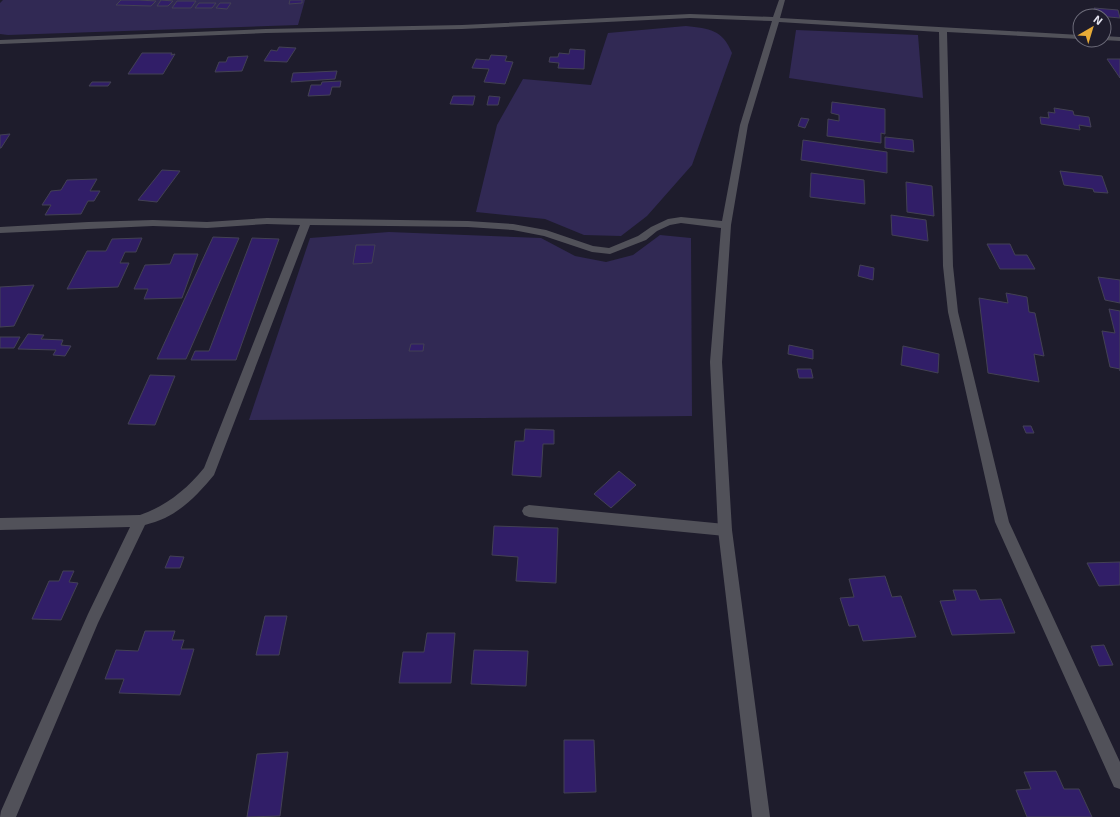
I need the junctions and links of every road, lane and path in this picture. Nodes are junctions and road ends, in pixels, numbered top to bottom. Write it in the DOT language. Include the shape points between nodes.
graph roads {
  1 [pos="782,0"];
  2 [pos="777,20"];
  3 [pos="943,31"];
  4 [pos="1072,37"];
  5 [pos="0,42"];
  6 [pos="306,222"];
  7 [pos="726,225"];
  8 [pos="0,230"];
  9 [pos="529,511"];
  10 [pos="140,521"];
  11 [pos="0,524"];
  12 [pos="725,530"];
  13 [pos="1120,781"];
  14 [pos="7,817"];
  15 [pos="761,817"];
  1 -- 2 [label="street"];
  2 -- 3 [label="street"];
  2 -- 5 [label="street" via="690,16 462,27 266,31"];
  2 -- 7 [label="street" via="744,125"];
  3 -- 4 [label="street"];
  3 -- 13 [label="street" via="948,258 953,312 1002,522"];
  6 -- 7 [label="street" via="397,222 513,227 546,233 592,249 610,250 642,238 668,222 681,220"];
  6 -- 8 [label="street" via="207,225 153,223"];
  6 -- 10 [label="street" via="209,471 197,486 176,504 161,514"];
  7 -- 12 [label="street" via="716,362"];
  9 -- 12 [label="street"];
  10 -- 11 [label="street"];
  10 -- 14 [label="street" via="93,619"];
  12 -- 15 [label="street"];
}
